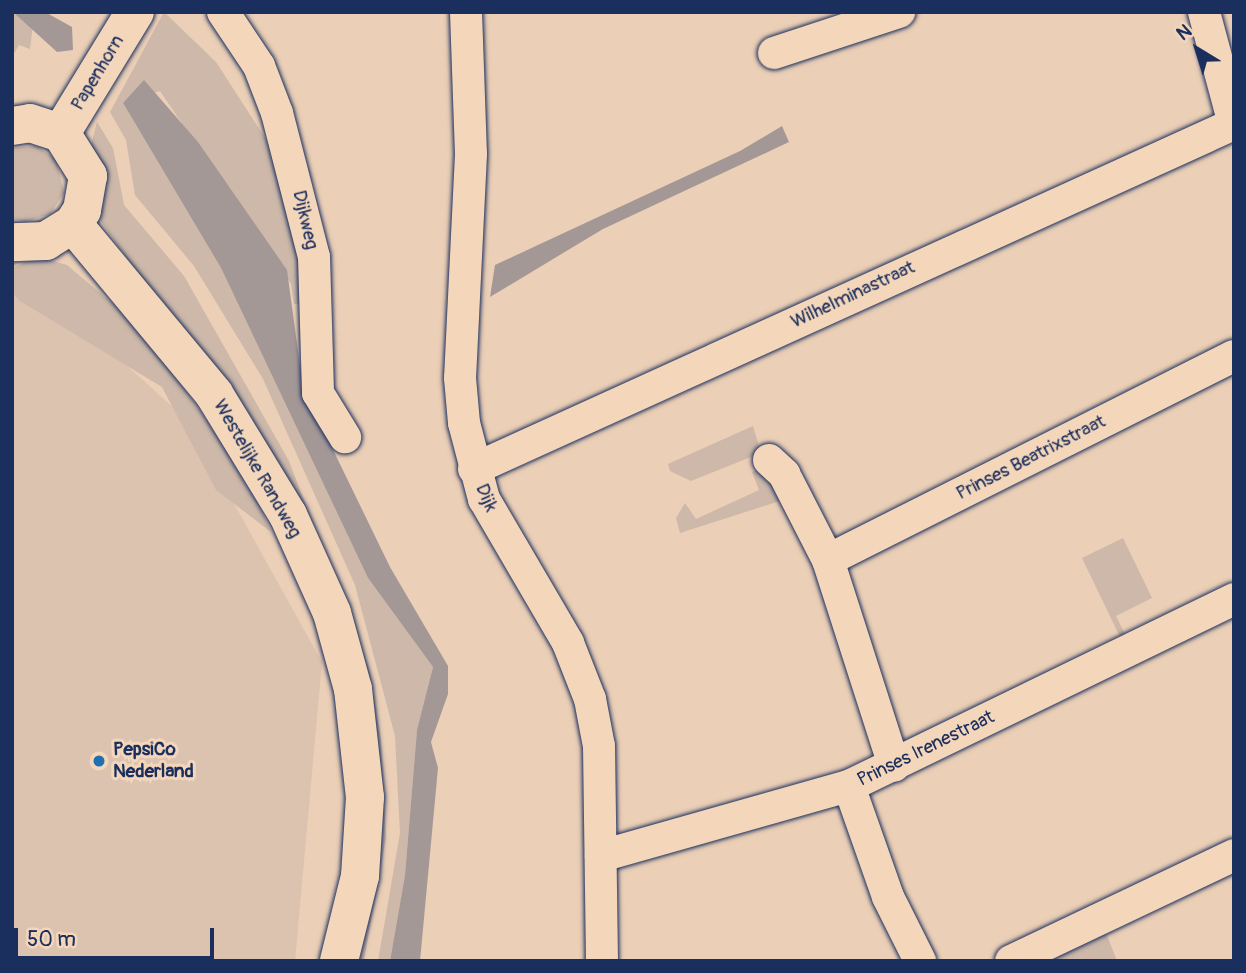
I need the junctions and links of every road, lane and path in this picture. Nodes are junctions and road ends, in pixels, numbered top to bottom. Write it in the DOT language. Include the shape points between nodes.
graph roads {
  1 [pos="135,12"];
  2 [pos="223,12"];
  3 [pos="466,12"];
  4 [pos="900,12"];
  5 [pos="1204,12"];
  6 [pos="774,53"];
  7 [pos="1234,124"];
  8 [pos="12,126"];
  9 [pos="61,133"];
  10 [pos="73,224"];
  11 [pos="12,242"];
  12 [pos="1234,356"];
  13 [pos="345,437"];
  14 [pos="769,460"];
  15 [pos="474,469"];
  16 [pos="828,560"];
  17 [pos="1234,599"];
  18 [pos="894,766"];
  19 [pos="849,786"];
  20 [pos="1234,855"];
  21 [pos="601,856"];
  22 [pos="338,961"];
  23 [pos="602,961"];
  24 [pos="920,961"];
  25 [pos="1011,961"];
  1 -- 9 [label="street, Papenhorn"];
  2 -- 13 [label="street, Dijkweg" via="259,66 277,113 314,257 318,393"];
  3 -- 15 [label="street, Dijk" via="471,154 460,378"];
  4 -- 6 [label="street"];
  5 -- 7 [label="street"];
  7 -- 15 [label="street, Wilhelminastraat"];
  8 -- 9 [label="street" via="30,123"];
  9 -- 10 [label="street" via="79,152 88,176 87,194"];
  10 -- 11 [label="street" via="46,241"];
  10 -- 22 [label="street, Westelijke Randweg" via="214,394 288,515 332,613 353,689 365,797 360,876"];
  12 -- 16 [label="street, Prinses Beatrixstraat"];
  14 -- 16 [label="street" via="784,474"];
  15 -- 21 [label="street, Dijk" via="585,682 599,746"];
  16 -- 18 [label="street"];
  17 -- 18 [label="street, Prinses Irenestraat"];
  18 -- 19 [label="street, Prinses Irenestraat"];
  19 -- 21 [label="street, Prinses Irenestraat"];
  19 -- 24 [label="street" via="888,897"];
  20 -- 25 [label="street"];
  21 -- 23 [label="street, Dijk"];
}
